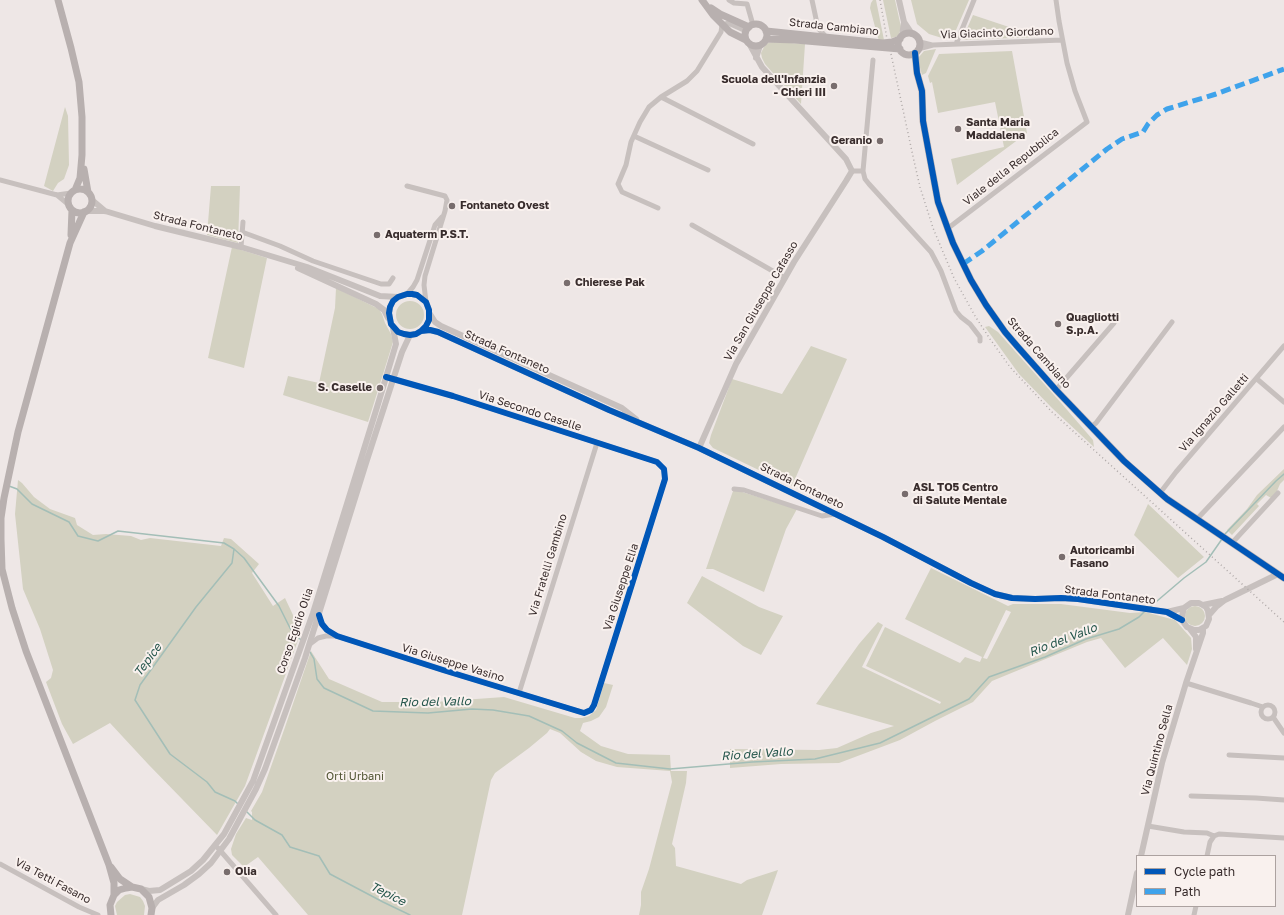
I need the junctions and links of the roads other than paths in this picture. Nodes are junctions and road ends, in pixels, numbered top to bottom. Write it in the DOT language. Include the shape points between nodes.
graph roads {
  1 [pos="58,0"];
  2 [pos="702,0"];
  3 [pos="729,0"];
  4 [pos="812,0"];
  5 [pos="899,0"];
  6 [pos="974,0"];
  7 [pos="1056,0"];
  8 [pos="708,6"];
  9 [pos="904,22"];
  10 [pos="722,25"];
  11 [pos="749,28"];
  12 [pos="818,28"];
  13 [pos="766,31"];
  14 [pos="912,34"];
  15 [pos="807,35"];
  16 [pos="826,37"];
  17 [pos="901,38"];
  18 [pos="766,39"];
  19 [pos="1062,40"];
  20 [pos="748,42"];
  21 [pos="956,44"];
  22 [pos="760,45"];
  23 [pos="918,48"];
  24 [pos="900,49"];
  25 [pos="907,54"];
  26 [pos="756,58"];
  27 [pos="874,60"];
  28 [pos="917,73"];
  29 [pos="661,96"];
  30 [pos="634,136"];
  31 [pos="753,144"];
  32 [pos="82,155"];
  33 [pos="708,170"];
  34 [pos="852,171"];
  35 [pos="863,171"];
  36 [pos="0,180"];
  37 [pos="407,186"];
  38 [pos="73,192"];
  39 [pos="88,192"];
  40 [pos="57,196"];
  41 [pos="92,200"];
  42 [pos="70,207"];
  43 [pos="658,208"];
  44 [pos="106,211"];
  45 [pos="86,212"];
  46 [pos="443,216"];
  47 [pos="243,222"];
  48 [pos="692,225"];
  49 [pos="947,229"];
  50 [pos="242,232"];
  51 [pos="70,243"];
  52 [pos="241,247"];
  53 [pos="285,261"];
  54 [pos="393,278"];
  55 [pos="785,278"];
  56 [pos="407,294"];
  57 [pos="398,297"];
  58 [pos="426,302"];
  59 [pos="430,314"];
  60 [pos="389,320"];
  61 [pos="1172,322"];
  62 [pos="1114,323"];
  63 [pos="393,328"];
  64 [pos="421,331"];
  65 [pos="410,335"];
  66 [pos="980,341"];
  67 [pos="1284,346"];
  68 [pos="386,377"];
  69 [pos="394,379"];
  70 [pos="1257,379"];
  71 [pos="1056,390"];
  72 [pos="1284,402"];
  73 [pos="640,423"];
  74 [pos="1091,427"];
  75 [pos="1284,427"];
  76 [pos="597,443"];
  77 [pos="699,448"];
  78 [pos="664,469"];
  79 [pos="734,489"];
  80 [pos="1160,493"];
  81 [pos="1278,493"];
  82 [pos="836,514"];
  83 [pos="1197,519"];
  84 [pos="1231,543"];
  85 [pos="1281,576"];
  86 [pos="1225,600"];
  87 [pos="1203,605"];
  88 [pos="1184,608"];
  89 [pos="1167,612"];
  90 [pos="319,615"];
  91 [pos="1209,615"];
  92 [pos="1182,620"];
  93 [pos="1203,628"];
  94 [pos="1190,629"];
  95 [pos="336,636"];
  96 [pos="310,644"];
  97 [pos="1196,651"];
  98 [pos="1186,683"];
  99 [pos="519,693"];
  100 [pos="1263,707"];
  101 [pos="591,710"];
  102 [pos="1273,717"];
  103 [pos="1284,733"];
  104 [pos="1229,755"];
  105 [pos="1284,758"];
  106 [pos="1191,796"];
  107 [pos="1284,800"];
  108 [pos="1148,826"];
  109 [pos="1214,836"];
  110 [pos="1284,838"];
  111 [pos="216,846"];
  112 [pos="221,851"];
  113 [pos="1141,855"];
  114 [pos="1206,855"];
  115 [pos="0,864"];
  116 [pos="110,865"];
  117 [pos="1136,878"];
  118 [pos="132,887"];
  119 [pos="141,889"];
  120 [pos="114,895"];
  121 [pos="152,912"];
  122 [pos="98,915"];
  123 [pos="111,915"];
  124 [pos="276,915"];
  125 [pos="1128,915"];
  1 -- 32 [label="main road" via="79,82"];
  2 -- 8 [label="main road"];
  3 -- 11 [label="street" via="747,4"];
  4 -- 12 [label="street"];
  5 -- 9 [label="street"];
  6 -- 21 [label="street"];
  7 -- 19 [label="street"];
  8 -- 10 [label="main road"];
  8 -- 11 [label="main road"];
  9 -- 14 [label="street"];
  9 -- 17 [label="street"];
  10 -- 11 [label="street"];
  10 -- 20 [label="main road"];
  10 -- 29 [label="street" via="721,32 696,71 687,81"];
  11 -- 13 [label="main road" via="759,25"];
  11 -- 20 [label="main road"];
  12 -- 15 [label="street"];
  12 -- 16 [label="street"];
  13 -- 15 [label="main road, Strada Cambiano"];
  13 -- 18 [label="main road"];
  14 -- 17 [label="main road" via="905,34"];
  14 -- 23 [label="main road" via="917,37"];
  15 -- 16 [label="main road, Strada Cambiano"];
  16 -- 17 [label="main road, Strada Cambiano" via="884,42"];
  17 -- 24 [label="main road"];
  18 -- 22 [label="main road"];
  18 -- 24 [label="main road, Strada Cambiano"];
  19 -- 21 [label="street, Via Giacinto Giordano"];
  19 -- 49 [label="street, Viale della Repubblica" via="1071,78 1086,122"];
  20 -- 22 [label="main road" via="755,46"];
  20 -- 26 [label="street"];
  21 -- 23 [label="street, Via Giacinto Giordano"];
  22 -- 26 [label="street"];
  23 -- 25 [label="main road"];
  23 -- 28 [label="main road, Strada Cambiano"];
  24 -- 25 [label="main road"];
  25 -- 28 [label="main road, Strada Cambiano"];
  26 -- 34 [label="street" via="846,159"];
  27 -- 35 [label="street"];
  28 -- 49 [label="main road, Strada Cambiano" via="922,91 922,121 938,202"];
  29 -- 30 [label="street" via="649,107"];
  29 -- 31 [label="street"];
  30 -- 33 [label="street"];
  30 -- 43 [label="street" via="618,184 622,192"];
  32 -- 38 [label="main road" via="80,178"];
  32 -- 39 [label="main road"];
  34 -- 35 [label="street"];
  34 -- 55 [label="street, Via San Giuseppe Cafasso"];
  35 -- 66 [label="street" via="869,184 931,252 956,311 976,330"];
  36 -- 40 [label="street"];
  37 -- 46 [label="street" via="445,196 447,204"];
  38 -- 39 [label="main road" via="82,189"];
  38 -- 40 [label="street"];
  38 -- 42 [label="main road" via="68,198"];
  39 -- 41 [label="main road"];
  40 -- 42 [label="street"];
  41 -- 44 [label="street, Strada Fontaneto"];
  41 -- 45 [label="main road"];
  42 -- 45 [label="main road" via="78,213"];
  42 -- 51 [label="main road"];
  44 -- 45 [label="street, Strada Fontaneto"];
  44 -- 52 [label="street, Strada Fontaneto"];
  45 -- 51 [label="main road"];
  46 -- 56 [label="street" via="435,225 417,280"];
  46 -- 58 [label="street" via="425,276"];
  47 -- 50 [label="street"];
  48 -- 55 [label="street"];
  49 -- 71 [label="main road, Strada Cambiano" via="986,305 1005,332"];
  50 -- 52 [label="street"];
  50 -- 54 [label="street" via="313,261 382,284 389,284"];
  51 -- 116 [label="main road" via="9,472 1,518 2,569 26,651"];
  52 -- 53 [label="street, Strada Fontaneto"];
  53 -- 57 [label="street" via="380,296"];
  53 -- 60 [label="street" via="376,304 384,310"];
  55 -- 77 [label="street, Via San Giuseppe Cafasso" via="736,364"];
  56 -- 57 [label="street"];
  56 -- 58 [label="street" via="417,295"];
  57 -- 60 [label="street" via="390,307"];
  58 -- 59 [label="street"];
  59 -- 64 [label="street" via="426,326"];
  59 -- 73 [label="street" via="441,326 622,408"];
  60 -- 63 [label="street"];
  61 -- 74 [label="street"];
  62 -- 71 [label="street"];
  63 -- 65 [label="street"];
  63 -- 68 [label="street, Corso Egidio Olia" via="396,344"];
  64 -- 65 [label="street, Strada Fontaneto"];
  64 -- 73 [label="street, Strada Fontaneto" via="438,332"];
  65 -- 69 [label="street, Corso Egidio Olia"];
  67 -- 70 [label="street, Via Ignazio Galletti"];
  68 -- 69 [label="street, Via Secondo Caselle"];
  68 -- 111 [label="street, Corso Egidio Olia" via="305,636 261,760 237,811"];
  69 -- 76 [label="street, Via Secondo Caselle"];
  69 -- 90 [label="street, Corso Egidio Olia"];
  70 -- 72 [label="street"];
  70 -- 80 [label="street, Via Ignazio Galletti"];
  71 -- 74 [label="main road, Strada Cambiano"];
  73 -- 77 [label="street, Strada Fontaneto"];
  74 -- 80 [label="main road, Strada Cambiano"];
  75 -- 83 [label="street"];
  76 -- 78 [label="street, Via Secondo Caselle" via="658,462"];
  76 -- 99 [label="street, Via Fratelli Gambino"];
  77 -- 82 [label="street, Strada Fontaneto"];
  78 -- 101 [label="street, Via Giuseppe Elia" via="665,479"];
  79 -- 82 [label="street" via="822,516"];
  80 -- 83 [label="main road, Strada Cambiano"];
  81 -- 84 [label="street"];
  82 -- 89 [label="street, Strada Fontaneto" via="995,594 1012,598 1078,599"];
  83 -- 84 [label="main road, Strada Cambiano"];
  84 -- 85 [label="main road, Strada Cambiano"];
  85 -- 86 [label="street"];
  86 -- 87 [label="street"];
  86 -- 91 [label="street"];
  87 -- 88 [label="street" via="1195,602"];
  87 -- 91 [label="street"];
  88 -- 89 [label="street, Strada Fontaneto"];
  88 -- 92 [label="street"];
  89 -- 92 [label="street, Strada Fontaneto"];
  90 -- 95 [label="street, Via Giuseppe Vasino" via="322,624"];
  90 -- 96 [label="street, Corso Egidio Olia"];
  91 -- 93 [label="street" via="1208,622"];
  92 -- 94 [label="street"];
  93 -- 94 [label="street"];
  93 -- 97 [label="street, Via Quintino Sella"];
  94 -- 97 [label="street, Via Quintino Sella" via="1196,637"];
  95 -- 96 [label="street, Via Giuseppe Vasino" via="318,638"];
  95 -- 99 [label="street, Via Giuseppe Vasino"];
  96 -- 112 [label="street, Corso Egidio Olia" via="266,769 230,839"];
  97 -- 98 [label="street, Via Quintino Sella"];
  98 -- 100 [label="street"];
  98 -- 108 [label="street, Via Quintino Sella" via="1162,763"];
  99 -- 101 [label="street, Via Giuseppe Vasino" via="584,713"];
  100 -- 102 [label="street" via="1273,707"];
  100 -- 102 [label="street" via="1263,718 1267,720"];
  102 -- 103 [label="street"];
  104 -- 105 [label="street"];
  106 -- 107 [label="street"];
  108 -- 109 [label="street"];
  108 -- 113 [label="street, Via Quintino Sella"];
  109 -- 110 [label="street" via="1219,834"];
  109 -- 114 [label="street"];
  111 -- 112 [label="street"];
  111 -- 119 [label="street, Corso Egidio Olia" via="191,871 168,886 160,890"];
  112 -- 121 [label="street, Corso Egidio Olia" via="199,874 158,900"];
  112 -- 124 [label="street"];
  115 -- 122 [label="street, Via Tetti Fasano"];
  116 -- 118 [label="main road" via="120,879"];
  116 -- 120 [label="main road"];
  117 -- 125 [label="street"];
  118 -- 119 [label="main road"];
  118 -- 120 [label="main road" via="119,890"];
  119 -- 121 [label="main road" via="149,897"];
  120 -- 123 [label="main road" via="110,905"];
}
